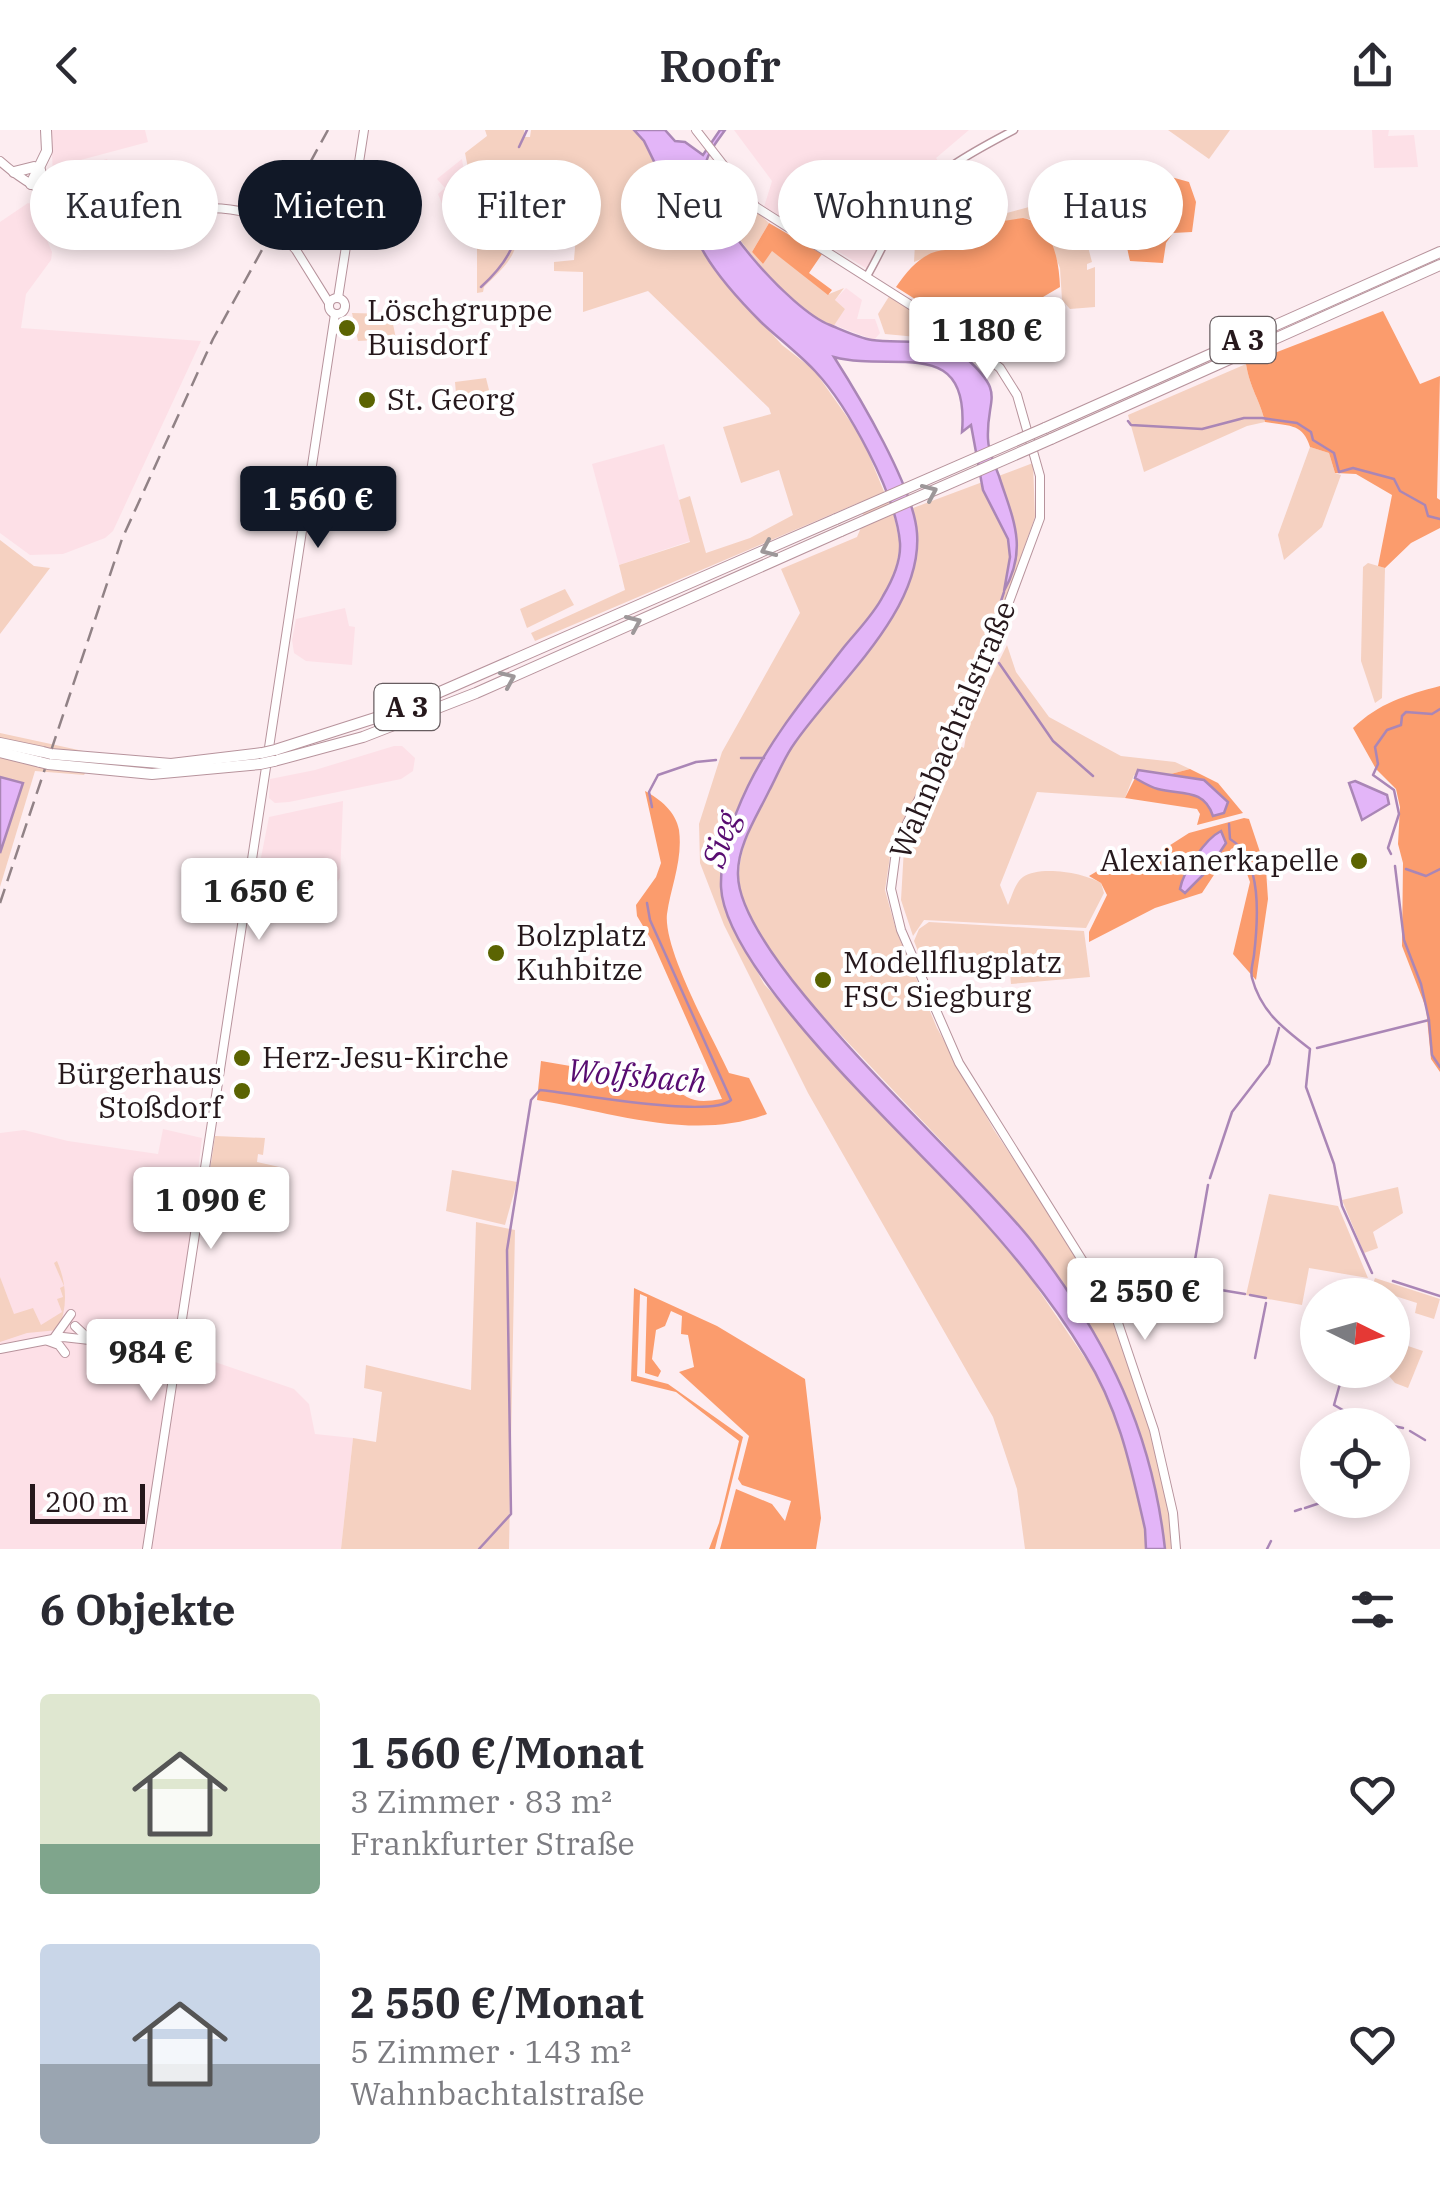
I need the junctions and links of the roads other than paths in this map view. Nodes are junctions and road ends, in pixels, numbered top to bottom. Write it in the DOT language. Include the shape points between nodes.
graph roads {
  1 [pos="38,130"];
  2 [pos="46,130"];
  3 [pos="364,130"];
  4 [pos="696,130"];
  5 [pos="1014,130"];
  6 [pos="0,160"];
  7 [pos="38,160"];
  8 [pos="41,160"];
  9 [pos="30,169"];
  10 [pos="14,172"];
  11 [pos="29,182"];
  12 [pos="218,209"];
  13 [pos="1440,252"];
  14 [pos="1440,264"];
  15 [pos="867,276"];
  16 [pos="338,298"];
  17 [pos="329,304"];
  18 [pos="334,314"];
  19 [pos="0,742"];
  20 [pos="0,752"];
  21 [pos="274,756"];
  22 [pos="46,758"];
  23 [pos="72,1314"];
  24 [pos="76,1326"];
  25 [pos="182,1327"];
  26 [pos="54,1338"];
  27 [pos="38,1339"];
  28 [pos="90,1340"];
  29 [pos="157,1348"];
  30 [pos="0,1349"];
  31 [pos="178,1350"];
  32 [pos="175,1371"];
  33 [pos="147,1549"];
  34 [pos="1176,1549"];
  1 -- 7 [label="highway"];
  2 -- 8 [label="highway"];
  3 -- 16 [label="main road"];
  4 -- 15 [label="main road, Wahnbachtalstraße" via="756,207"];
  5 -- 15 [label="street" via="966,154 913,200"];
  6 -- 10 [label="main road"];
  9 -- 10 [label="highway"];
  10 -- 11 [label="main road"];
  12 -- 17 [label="main road" via="246,212 272,225"];
  13 -- 21 [label="highway, A 3, one-way, bridge" via="394,712"];
  21 -- 14 [label="highway, A 3, one-way, bridge" via="363,738 542,663"];
  15 -- 34 [label="main road, Wahnbachtalstraße" via="1000,368 1017,395 1042,488 1040,518 990,653 897,844 895,911 960,1063 1114,1311 1154,1430"];
  16 -- 17 [label="main road"];
  16 -- 18 [label="main road" via="344,308"];
  17 -- 18 [label="main road"];
  18 -- 25 [label="main road"];
  19 -- 22 [label="highway, A 3"];
  20 -- 22 [label="highway, A 3"];
  21 -- 22 [label="highway, A 3, bridge" via="152,774"];
  23 -- 26 [label="main road"];
  24 -- 28 [label="main road"];
  25 -- 29 [label="main road"];
  25 -- 31 [label="main road"];
  25 -- 32 [label="main road" via="196,1354"];
  26 -- 27 [label="main road"];
  26 -- 28 [label="main road"];
  27 -- 28 [label="main road" via="68,1354"];
  27 -- 30 [label="main road"];
  28 -- 29 [label="main road"];
  29 -- 31 [label="main road"];
  29 -- 32 [label="main road"];
  31 -- 32 [label="main road"];
  32 -- 33 [label="main road"];
}
